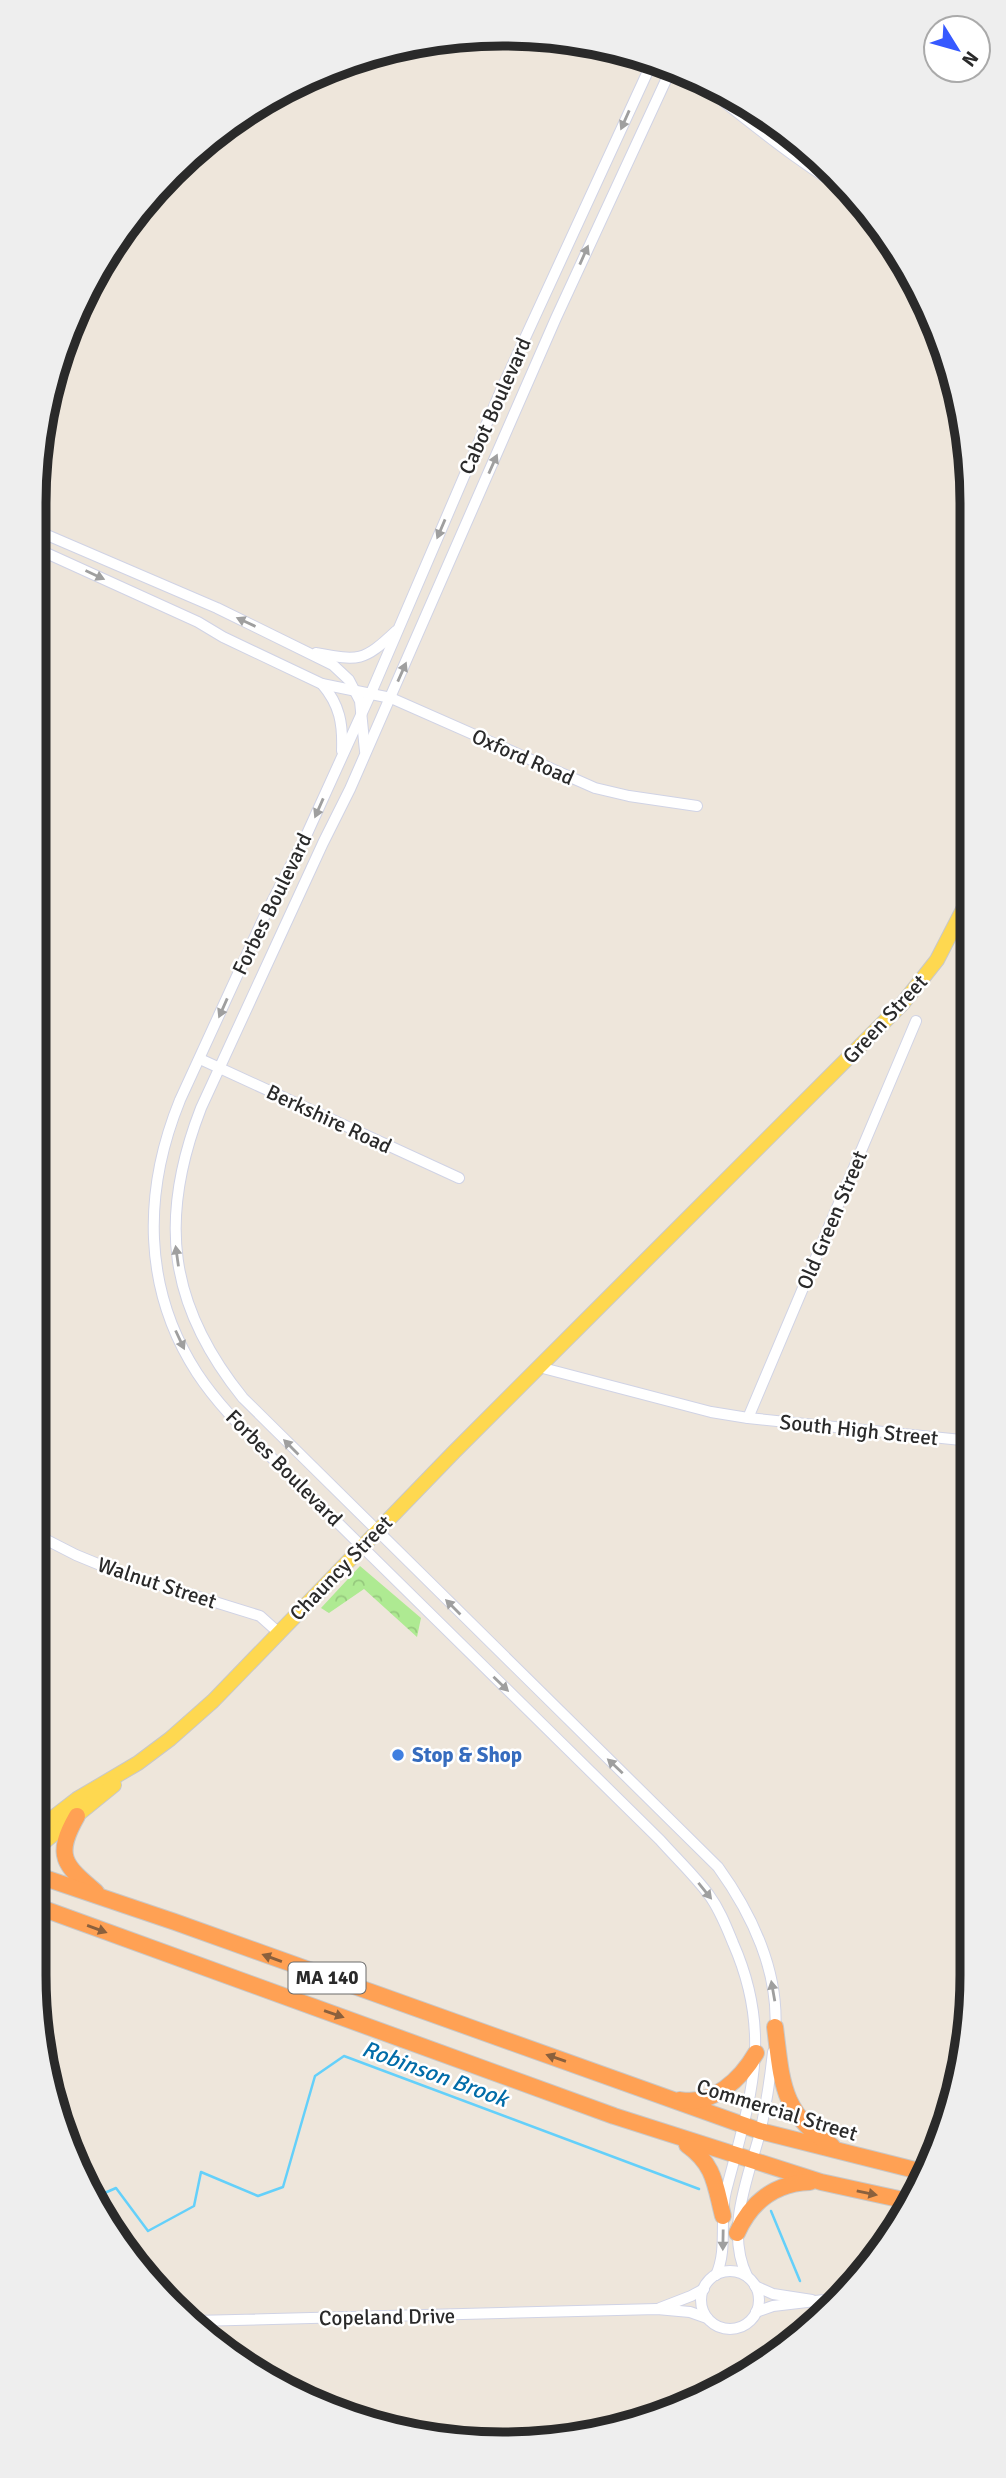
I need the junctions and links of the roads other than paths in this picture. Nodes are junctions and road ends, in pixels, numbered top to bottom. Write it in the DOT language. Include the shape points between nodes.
graph roads {
  1 [pos="649,70"];
  2 [pos="668,76"];
  3 [pos="733,107"];
  4 [pos="821,173"];
  5 [pos="46,536"];
  6 [pos="46,553"];
  7 [pos="400,627"];
  8 [pos="307,651"];
  9 [pos="322,684"];
  10 [pos="355,690"];
  11 [pos="371,693"];
  12 [pos="391,698"];
  13 [pos="362,712"];
  14 [pos="342,756"];
  15 [pos="364,757"];
  16 [pos="697,806"];
  17 [pos="960,916"];
  18 [pos="916,1021"];
  19 [pos="200,1059"];
  20 [pos="219,1068"];
  21 [pos="780,1128"];
  22 [pos="459,1178"];
  23 [pos="539,1367"];
  24 [pos="748,1418"];
  25 [pos="960,1440"];
  26 [pos="377,1531"];
  27 [pos="46,1540"];
  28 [pos="362,1546"];
  29 [pos="279,1633"];
  30 [pos="138,1763"];
  31 [pos="77,1816"];
  32 [pos="46,1823"];
  33 [pos="46,1841"];
  34 [pos="46,1878"];
  35 [pos="103,1898"];
  36 [pos="46,1910"];
  37 [pos="775,2027"];
  38 [pos="757,2053"];
  39 [pos="663,2097"];
  40 [pos="744,2125"];
  41 [pos="760,2131"];
  42 [pos="674,2136"];
  43 [pos="840,2151"];
  44 [pos="736,2156"];
  45 [pos="752,2161"];
  46 [pos="916,2170"];
  47 [pos="821,2182"];
  48 [pos="901,2200"];
  49 [pos="723,2216"];
  50 [pos="737,2233"];
  51 [pos="716,2275"];
  52 [pos="747,2277"];
  53 [pos="755,2286"];
  54 [pos="704,2289"];
  55 [pos="826,2300"];
  56 [pos="818,2301"];
  57 [pos="657,2309"];
  58 [pos="757,2312"];
  59 [pos="707,2318"];
  60 [pos="203,2321"];
  1 -- 7 [label="street, Cabot Boulevard, one-way" via="502,388"];
  12 -- 2 [label="street, Cabot Boulevard, one-way" via="556,318"];
  3 -- 4 [label="street"];
  8 -- 5 [label="street, Forbes Boulevard, one-way"];
  6 -- 9 [label="street, one-way"];
  7 -- 8 [label="street" via="378,648 356,658"];
  7 -- 11 [label="street, Cabot Boulevard"];
  8 -- 10 [label="street, Forbes Boulevard" via="333,665"];
  9 -- 10 [label="street"];
  9 -- 14 [label="street, Forbes Boulevard" via="340,712"];
  10 -- 11 [label="street, Oxford Road"];
  10 -- 13 [label="street, Forbes Boulevard"];
  11 -- 12 [label="street, Oxford Road"];
  11 -- 13 [label="street, Cabot Boulevard"];
  12 -- 15 [label="street, Cabot Boulevard"];
  12 -- 16 [label="street, Oxford Road" via="595,788"];
  13 -- 14 [label="street, Cabot Boulevard"];
  13 -- 15 [label="street, Forbes Boulevard"];
  14 -- 19 [label="street, Forbes Boulevard, one-way"];
  15 -- 20 [label="street, Forbes Boulevard"];
  17 -- 21 [label="main road, Green Street" via="923,979"];
  18 -- 24 [label="street, Old Green Street"];
  19 -- 20 [label="street, Berkshire Road"];
  19 -- 28 [label="street, Forbes Boulevard, one-way" via="172,1121 154,1195 153,1237 168,1314 193,1366 219,1402"];
  20 -- 22 [label="street, Berkshire Road"];
  26 -- 20 [label="street, Forbes Boulevard, one-way" via="243,1398 214,1362 186,1299 174,1228 176,1198 188,1141"];
  21 -- 23 [label="main road, Chauncy Street"];
  23 -- 24 [label="street"];
  23 -- 26 [label="main road, Chauncy Street"];
  24 -- 25 [label="street, South High Street"];
  26 -- 28 [label="main road, Chauncy Street"];
  37 -- 26 [label="street, Forbes Boulevard, one-way" via="770,1975 757,1936 718,1867"];
  27 -- 29 [label="street, Walnut Street" via="115,1571 260,1616"];
  28 -- 29 [label="main road, Chauncy Street"];
  28 -- 38 [label="street, Forbes Boulevard, one-way" via="708,1893 745,1972"];
  29 -- 30 [label="main road, Chauncy Street" via="193,1720"];
  30 -- 31 [label="main road, Chauncy Street"];
  30 -- 32 [label="main road, Chauncy Street"];
  31 -- 33 [label="main road, Chauncy Street"];
  31 -- 35 [label="highway" via="65,1843 67,1865"];
  34 -- 35 [label="highway, MA 140"];
  39 -- 35 [label="highway, Commercial Street / MA 140, one-way"];
  36 -- 42 [label="highway, MA 140, one-way"];
  37 -- 41 [label="street, Forbes Boulevard"];
  37 -- 43 [label="highway" via="785,2091 794,2113"];
  38 -- 39 [label="highway" via="741,2076 722,2090 687,2101"];
  38 -- 40 [label="street, Forbes Boulevard"];
  39 -- 40 [label="highway, Commercial Street / MA 140"];
  40 -- 41 [label="highway, Commercial Street / MA 140"];
  40 -- 44 [label="street, Forbes Boulevard"];
  41 -- 43 [label="highway, Commercial Street / MA 140"];
  41 -- 45 [label="street, Forbes Boulevard"];
  42 -- 44 [label="highway, MA 140"];
  42 -- 49 [label="highway" via="707,2163"];
  43 -- 46 [label="highway, Commercial Street / MA 140"];
  44 -- 45 [label="highway, MA 140"];
  44 -- 49 [label="street, Forbes Boulevard"];
  45 -- 47 [label="highway, MA 140"];
  45 -- 50 [label="street, Forbes Boulevard"];
  47 -- 48 [label="highway, MA 140, one-way"];
  47 -- 50 [label="highway" via="795,2182 773,2190 754,2205"];
  49 -- 51 [label="street, Forbes Boulevard, one-way" via="723,2253"];
  50 -- 52 [label="street, Forbes Boulevard"];
  51 -- 52 [label="street" via="734,2272"];
  51 -- 54 [label="street"];
  52 -- 53 [label="street"];
  53 -- 56 [label="street" via="773,2294"];
  53 -- 58 [label="street"];
  54 -- 57 [label="street"];
  54 -- 59 [label="street" via="702,2307"];
  55 -- 56 [label="street"];
  56 -- 58 [label="street"];
  57 -- 59 [label="street"];
  57 -- 60 [label="street, Copeland Drive"];
  58 -- 59 [label="street" via="737,2328 723,2328"];
}
